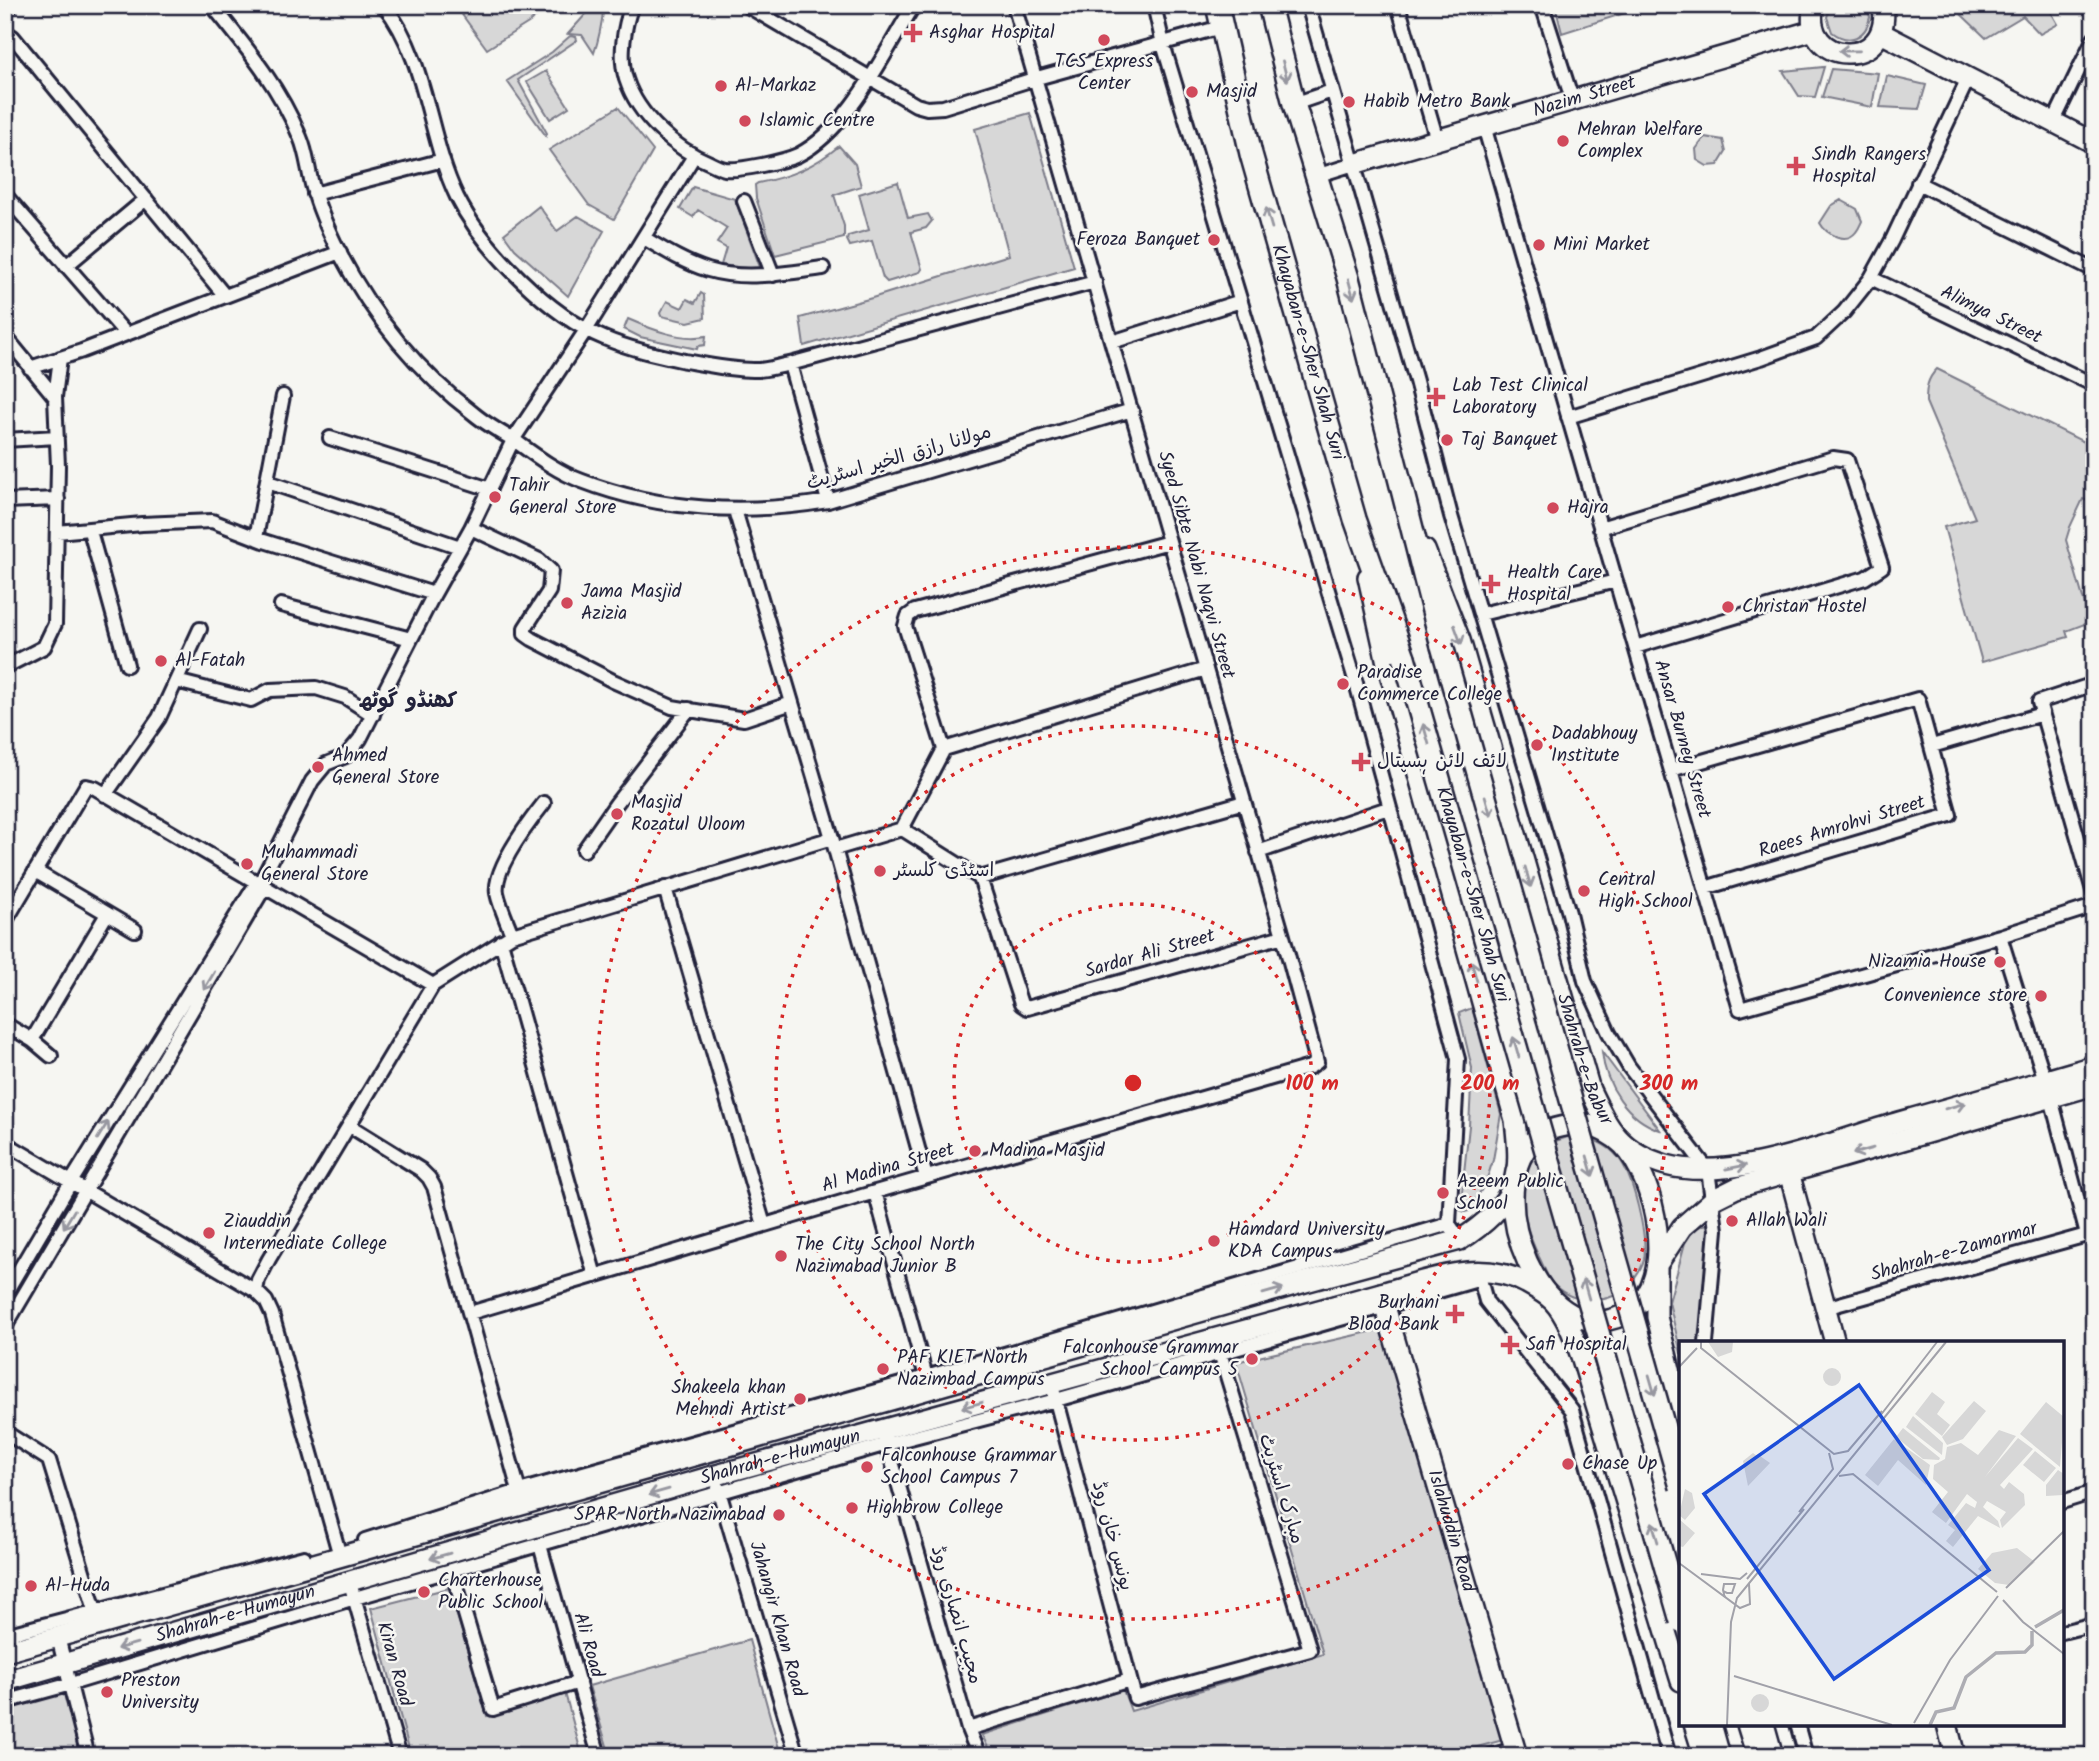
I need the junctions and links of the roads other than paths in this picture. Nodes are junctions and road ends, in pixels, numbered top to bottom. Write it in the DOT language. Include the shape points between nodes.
graph roads {
  1 [pos="12,5"];
  2 [pos="212,5"];
  3 [pos="384,5"];
  4 [pos="632,5"];
  5 [pos="746,5"];
  6 [pos="914,5"];
  7 [pos="1014,5"];
  8 [pos="1154,5"];
  9 [pos="1217,5"];
  10 [pos="1269,5"];
  11 [pos="1308,5"];
  12 [pos="1398,5"];
  13 [pos="1542,5"];
  14 [pos="1814,5"];
  15 [pos="1882,5"];
  16 [pos="5,10"];
  17 [pos="1221,27"];
  18 [pos="1814,30"];
  19 [pos="5,32"];
  20 [pos="1881,33"];
  21 [pos="2094,38"];
  22 [pos="1164,44"];
  23 [pos="869,78"];
  24 [pos="1037,78"];
  25 [pos="1968,79"];
  26 [pos="1332,91"];
  27 [pos="1572,99"];
  28 [pos="1294,104"];
  29 [pos="2053,122"];
  30 [pos="1485,126"];
  31 [pos="1437,140"];
  32 [pos="2094,143"];
  33 [pos="694,156"];
  34 [pos="443,160"];
  35 [pos="1354,164"];
  36 [pos="1316,176"];
  37 [pos="1918,183"];
  38 [pos="314,194"];
  39 [pos="5,195"];
  40 [pos="146,199"];
  41 [pos="744,201"];
  42 [pos="644,238"];
  43 [pos="340,252"];
  44 [pos="66,266"];
  45 [pos="823,268"];
  46 [pos="2094,270"];
  47 [pos="773,275"];
  48 [pos="1871,278"];
  49 [pos="1095,282"];
  50 [pos="225,296"];
  51 [pos="1241,301"];
  52 [pos="586,330"];
  53 [pos="126,334"];
  54 [pos="5,337"];
  55 [pos="1112,342"];
  56 [pos="60,358"];
  57 [pos="790,364"];
  58 [pos="30,368"];
  59 [pos="2094,385"];
  60 [pos="283,396"];
  61 [pos="55,397"];
  62 [pos="1132,410"];
  63 [pos="1568,417"];
  64 [pos="57,437"];
  65 [pos="330,438"];
  66 [pos="5,440"];
  67 [pos="513,440"];
  68 [pos="268,482"];
  69 [pos="490,489"];
  70 [pos="58,499"];
  71 [pos="5,501"];
  72 [pos="828,501"];
  73 [pos="1406,503"];
  74 [pos="735,510"];
  75 [pos="1355,519"];
  76 [pos="471,527"];
  77 [pos="1600,528"];
  78 [pos="90,531"];
  79 [pos="57,532"];
  80 [pos="256,538"];
  81 [pos="1169,541"];
  82 [pos="460,547"];
  83 [pos="1616,581"];
  84 [pos="434,594"];
  85 [pos="281,605"];
  86 [pos="1481,614"];
  87 [pos="200,629"];
  88 [pos="411,639"];
  89 [pos="1635,648"];
  90 [pos="128,666"];
  91 [pos="5,667"];
  92 [pos="1206,669"];
  93 [pos="176,681"];
  94 [pos="2094,684"];
  95 [pos="792,703"];
  96 [pos="690,709"];
  97 [pos="2042,714"];
  98 [pos="373,715"];
  99 [pos="1932,746"];
  100 [pos="944,749"];
  101 [pos="1671,770"];
  102 [pos="105,795"];
  103 [pos="1244,802"];
  104 [pos="544,803"];
  105 [pos="1388,808"];
  106 [pos="902,829"];
  107 [pos="834,844"];
  108 [pos="584,850"];
  109 [pos="1258,852"];
  110 [pos="35,872"];
  111 [pos="980,878"];
  112 [pos="261,884"];
  113 [pos="665,888"];
  114 [pos="1705,888"];
  115 [pos="2094,894"];
  116 [pos="2094,906"];
  117 [pos="107,914"];
  118 [pos="6,920"];
  119 [pos="135,930"];
  120 [pos="1283,936"];
  121 [pos="2000,936"];
  122 [pos="506,938"];
  123 [pos="433,985"];
  124 [pos="5,1024"];
  125 [pos="32,1040"];
  126 [pos="51,1056"];
  127 [pos="1317,1062"];
  128 [pos="2094,1066"];
  129 [pos="2094,1085"];
  130 [pos="2048,1089"];
  131 [pos="350,1126"];
  132 [pos="5,1143"];
  133 [pos="1624,1146"];
  134 [pos="1786,1164"];
  135 [pos="1709,1170"];
  136 [pos="926,1177"];
  137 [pos="1515,1181"];
  138 [pos="71,1182"];
  139 [pos="86,1191"];
  140 [pos="875,1192"];
  141 [pos="1714,1199"];
  142 [pos="764,1225"];
  143 [pos="1454,1232"];
  144 [pos="2090,1233"];
  145 [pos="1657,1265"];
  146 [pos="1475,1273"];
  147 [pos="595,1276"];
  148 [pos="256,1291"];
  149 [pos="5,1294"];
  150 [pos="1383,1299"];
  151 [pos="1553,1301"];
  152 [pos="1825,1308"];
  153 [pos="1210,1310"];
  154 [pos="470,1312"];
  155 [pos="5,1327"];
  156 [pos="1706,1341"];
  157 [pos="1834,1341"];
  158 [pos="1218,1347"];
  159 [pos="927,1383"];
  160 [pos="1054,1392"];
  161 [pos="1679,1406"];
  162 [pos="5,1432"];
  163 [pos="885,1437"];
  164 [pos="1679,1480"];
  165 [pos="716,1485"];
  166 [pos="519,1490"];
  167 [pos="2094,1492"];
  168 [pos="2064,1501"];
  169 [pos="540,1545"];
  170 [pos="338,1549"];
  171 [pos="452,1570"];
  172 [pos="352,1590"];
  173 [pos="96,1609"];
  174 [pos="1679,1614"];
  175 [pos="2094,1624"];
  176 [pos="2064,1632"];
  177 [pos="5,1635"];
  178 [pos="58,1637"];
  179 [pos="5,1652"];
  180 [pos="64,1664"];
  181 [pos="1679,1674"];
  182 [pos="1130,1680"];
  183 [pos="5,1681"];
  184 [pos="579,1682"];
  185 [pos="71,1684"];
  186 [pos="1135,1698"];
  187 [pos="5,1702"];
  188 [pos="1695,1726"];
  189 [pos="1711,1726"];
  190 [pos="1749,1726"];
  191 [pos="1764,1726"];
  192 [pos="1798,1726"];
  193 [pos="1948,1726"];
  194 [pos="968,1728"];
  195 [pos="1516,1752"];
  196 [pos="1762,1754"];
  197 [pos="2094,1754"];
  198 [pos="89,1756"];
  199 [pos="400,1756"];
  200 [pos="599,1756"];
  201 [pos="797,1756"];
  202 [pos="979,1756"];
  203 [pos="1489,1756"];
  204 [pos="1669,1756"];
  205 [pos="1704,1756"];
  206 [pos="1719,1756"];
  207 [pos="1806,1756"];
  208 [pos="1955,1756"];
  209 [pos="2087,1756"];
  1 -- 16 [label="street"];
  2 -- 38 [label="street, مولانا رازق الخیر اسٹریٹ" via="278,91 302,140"];
  3 -- 34 [label="street" via="407,42"];
  4 -- 33 [label="street" via="623,46 626,78 662,134"];
  5 -- 23 [label="street"];
  6 -- 23 [label="street"];
  7 -- 24 [label="street, Syed Sibte Nabi Naqvi Street"];
  8 -- 22 [label="street"];
  9 -- 17 [label="main road, Khayaban-e-Sher Shah Suri"];
  10 -- 28 [label="main road, Khayaban-e-Sher Shah Suri, one-way"];
  11 -- 26 [label="street"];
  12 -- 31 [label="street"];
  13 -- 27 [label="street"];
  14 -- 18 [label="main road"];
  15 -- 20 [label="main road"];
  17 -- 22 [label="street"];
  75 -- 17 [label="main road, Khayaban-e-Sher Shah Suri, one-way" via="1251,154"];
  20 -- 18 [label="main road, one-way" via="1861,52 1846,54 1833,51"];
  18 -- 27 [label="main road, Nazim Street"];
  19 -- 40 [label="street"];
  20 -- 25 [label="main road"];
  21 -- 29 [label="street"];
  22 -- 24 [label="street"];
  22 -- 51 [label="street"];
  23 -- 24 [label="street" via="928,108"];
  23 -- 33 [label="street" via="831,132 797,156 725,169"];
  24 -- 49 [label="street, Syed Sibte Nabi Naqvi Street"];
  25 -- 29 [label="main road"];
  25 -- 37 [label="street"];
  26 -- 28 [label="street"];
  26 -- 35 [label="street"];
  27 -- 30 [label="main road, Nazim Street"];
  28 -- 36 [label="main road, Khayaban-e-Sher Shah Suri"];
  29 -- 32 [label="main road"];
  30 -- 31 [label="main road, Nazim Street"];
  30 -- 63 [label="street, Ansar Burney Street"];
  31 -- 35 [label="main road, Nazim Street"];
  33 -- 42 [label="street"];
  34 -- 38 [label="street"];
  34 -- 52 [label="street" via="458,198 491,247 553,310"];
  35 -- 36 [label="street"];
  35 -- 86 [label="street"];
  36 -- 73 [label="main road, Khayaban-e-Sher Shah Suri, one-way" via="1348,278"];
  37 -- 46 [label="street"];
  37 -- 48 [label="street"];
  38 -- 43 [label="street, مولانا رازق الخیر اسٹریٹ"];
  39 -- 44 [label="street"];
  40 -- 44 [label="street"];
  40 -- 50 [label="street"];
  41 -- 47 [label="street"];
  42 -- 47 [label="street" via="710,270"];
  42 -- 52 [label="street"];
  43 -- 50 [label="street"];
  43 -- 67 [label="street, مولانا رازق الخیر اسٹریٹ" via="365,296 420,367 475,415"];
  44 -- 53 [label="street"];
  45 -- 47 [label="street"];
  48 -- 59 [label="street, Alimya Street"];
  48 -- 63 [label="street" via="1816,338"];
  49 -- 55 [label="street, Syed Sibte Nabi Naqvi Street"];
  49 -- 57 [label="street"];
  50 -- 53 [label="street"];
  51 -- 55 [label="street"];
  51 -- 105 [label="street" via="1352,671"];
  52 -- 57 [label="street" via="649,354 701,364 755,370"];
  52 -- 67 [label="street"];
  53 -- 56 [label="street"];
  54 -- 58 [label="street"];
  55 -- 62 [label="street, Syed Sibte Nabi Naqvi Street"];
  56 -- 58 [label="street"];
  56 -- 61 [label="street"];
  57 -- 72 [label="street"];
  58 -- 61 [label="street"];
  60 -- 68 [label="street"];
  61 -- 64 [label="street"];
  62 -- 72 [label="street, مولانا رازق الخیر اسٹریٹ"];
  62 -- 81 [label="street, Syed Sibte Nabi Naqvi Street"];
  63 -- 77 [label="street, Ansar Burney Street"];
  64 -- 66 [label="street"];
  64 -- 70 [label="street"];
  65 -- 69 [label="street"];
  67 -- 69 [label="street"];
  67 -- 74 [label="street, مولانا رازق الخیر اسٹریٹ" via="582,481 664,502"];
  68 -- 80 [label="street"];
  68 -- 82 [label="street"];
  69 -- 76 [label="street"];
  70 -- 71 [label="street"];
  70 -- 79 [label="street"];
  72 -- 74 [label="street, مولانا رازق الخیر اسٹریٹ"];
  73 -- 133 [label="main road, Shahrah-e-Babur, one-way" via="1460,640 1590,1090"];
  73 -- 164 [label="main road, Khayaban-e-Sher Shah Suri, one-way, bridge" via="1442,646"];
  74 -- 95 [label="street"];
  137 -- 75 [label="main road, one-way" via="1515,1120 1387,663"];
  174 -- 75 [label="main road, Khayaban-e-Sher Shah Suri, one-way, bridge" via="1404,657"];
  76 -- 82 [label="street"];
  76 -- 96 [label="street" via="539,560 551,571 549,591 525,634 613,681 672,707"];
  77 -- 83 [label="street, Ansar Burney Street"];
  77 -- 89 [label="street" via="1833,458 1847,460 1882,567 1865,578"];
  78 -- 79 [label="street"];
  78 -- 80 [label="street" via="212,521"];
  78 -- 90 [label="street"];
  79 -- 91 [label="street" via="55,624 44,647"];
  80 -- 84 [label="street"];
  81 -- 92 [label="street, Syed Sibte Nabi Naqvi Street"];
  81 -- 100 [label="street" via="908,616 905,626"];
  82 -- 84 [label="street"];
  83 -- 86 [label="street"];
  83 -- 89 [label="street, Ansar Burney Street"];
  84 -- 88 [label="street"];
  85 -- 88 [label="street"];
  86 -- 135 [label="street" via="1585,981 1629,1067"];
  87 -- 93 [label="street"];
  88 -- 98 [label="street"];
  89 -- 101 [label="street, Ansar Burney Street"];
  92 -- 100 [label="street"];
  92 -- 103 [label="street, Syed Sibte Nabi Naqvi Street"];
  93 -- 98 [label="street" via="251,700 270,690 316,688 345,697"];
  93 -- 102 [label="street" via="159,718"];
  94 -- 97 [label="street" via="2039,702"];
  95 -- 96 [label="street" via="744,719"];
  95 -- 107 [label="street"];
  96 -- 108 [label="street"];
  97 -- 99 [label="street"];
  97 -- 115 [label="street"];
  98 -- 112 [label="street" via="346,756 326,764 312,781"];
  99 -- 101 [label="street, Raees Amrohvi Street" via="1918,699"];
  99 -- 114 [label="street, Raees Amrohvi Street" via="1950,814"];
  100 -- 106 [label="street"];
  101 -- 114 [label="street, Ansar Burney Street"];
  102 -- 110 [label="street" via="86,786"];
  102 -- 112 [label="street"];
  103 -- 109 [label="street, Syed Sibte Nabi Naqvi Street"];
  103 -- 111 [label="street"];
  104 -- 122 [label="street" via="518,837 496,891"];
  105 -- 109 [label="street"];
  105 -- 143 [label="street" via="1458,1059"];
  106 -- 107 [label="street"];
  106 -- 111 [label="street"];
  107 -- 113 [label="street"];
  107 -- 136 [label="street"];
  109 -- 120 [label="street, Syed Sibte Nabi Naqvi Street"];
  110 -- 117 [label="street"];
  110 -- 118 [label="street"];
  111 -- 120 [label="street, Sardar Ali Street" via="1021,1004 1027,1008"];
  112 -- 123 [label="street"];
  138 -- 112 [label="street, one-way"];
  112 -- 139 [label="street, one-way"];
  113 -- 122 [label="street"];
  113 -- 142 [label="street"];
  114 -- 121 [label="street, Ansar Burney Street" via="1740,1009"];
  116 -- 121 [label="street, Ansar Burney Street"];
  117 -- 119 [label="street"];
  117 -- 125 [label="street"];
  120 -- 127 [label="street, Syed Sibte Nabi Naqvi Street"];
  121 -- 130 [label="street"];
  122 -- 123 [label="street"];
  122 -- 147 [label="street"];
  123 -- 131 [label="street"];
  124 -- 125 [label="street"];
  125 -- 126 [label="street"];
  127 -- 136 [label="street, Al Madina Street"];
  128 -- 130 [label="main road, Shahrah-e-Babur"];
  129 -- 130 [label="main road, Shahrah-e-Babur"];
  130 -- 134 [label="main road, Shahrah-e-Babur"];
  130 -- 144 [label="street"];
  131 -- 148 [label="street" via="269,1259"];
  131 -- 154 [label="street" via="429,1178"];
  132 -- 138 [label="street"];
  133 -- 135 [label="main road, Shahrah-e-Babur" via="1666,1165"];
  133 -- 137 [label="main road" via="1604,1130 1562,1125 1540,1135 1524,1152"];
  133 -- 145 [label="main road" via="1641,1172 1652,1204"];
  135 -- 134 [label="main road, Shahrah-e-Babur, one-way"];
  134 -- 141 [label="main road, Shahrah-e-Babur"];
  134 -- 152 [label="main road"];
  135 -- 141 [label="street"];
  136 -- 140 [label="street, Al Madina Street"];
  137 -- 143 [label="main road, Shahrah-e-Humayun" via="1478,1229"];
  137 -- 151 [label="main road" via="1513,1210 1520,1244 1534,1276"];
  138 -- 139 [label="street"];
  138 -- 149 [label="street"];
  139 -- 148 [label="street"];
  139 -- 155 [label="street, one-way"];
  140 -- 142 [label="street, Al Madina Street"];
  140 -- 159 [label="street"];
  141 -- 145 [label="main road, Shahrah-e-Babur" via="1682,1227"];
  141 -- 156 [label="street" via="1716,1230"];
  142 -- 147 [label="street, Al Madina Street"];
  143 -- 146 [label="main road"];
  153 -- 143 [label="main road, Shahrah-e-Humayun, one-way"];
  143 -- 159 [label="street"];
  144 -- 152 [label="street, Shahrah-e-Zamarmar"];
  145 -- 151 [label="main road" via="1649,1290 1634,1309 1612,1321 1590,1322"];
  145 -- 161 [label="main road" via="1657,1317"];
  146 -- 150 [label="main road, Shahrah-e-Humayun"];
  146 -- 151 [label="main road, Shahrah-e-Humayun" via="1515,1277"];
  146 -- 204 [label="street" via="1486,1301 1572,1410"];
  147 -- 154 [label="street, Al Madina Street"];
  148 -- 170 [label="street" via="272,1314"];
  150 -- 158 [label="main road, Shahrah-e-Humayun"];
  150 -- 195 [label="main road, Islahuddin Road"];
  151 -- 181 [label="main road" via="1582,1359"];
  152 -- 157 [label="main road"];
  153 -- 158 [label="main road"];
  153 -- 159 [label="main road, Shahrah-e-Humayun"];
  154 -- 166 [label="street"];
  158 -- 160 [label="main road, Shahrah-e-Humayun"];
  158 -- 186 [label="street, مبارک اسٹریٹ" via="1310,1650"];
  159 -- 166 [label="street"];
  159 -- 178 [label="main road, Shahrah-e-Humayun"];
  160 -- 163 [label="main road, Shahrah-e-Humayun"];
  160 -- 182 [label="street, یونس خان روڈ"];
  162 -- 173 [label="street" via="49,1460"];
  163 -- 165 [label="main road, Shahrah-e-Humayun"];
  163 -- 194 [label="street, مجیب انصاری روڈ"];
  165 -- 169 [label="street"];
  165 -- 172 [label="main road, Shahrah-e-Humayun, one-way"];
  165 -- 201 [label="street, Jahangir Khan Road"];
  166 -- 170 [label="street"];
  167 -- 168 [label="street"];
  169 -- 171 [label="street"];
  169 -- 184 [label="street, Ali Road"];
  170 -- 173 [label="street"];
  171 -- 172 [label="street"];
  171 -- 184 [label="street" via="493,1709"];
  172 -- 180 [label="main road, Shahrah-e-Humayun, one-way"];
  172 -- 185 [label="street"];
  172 -- 199 [label="street, Kiran Road"];
  173 -- 177 [label="street"];
  175 -- 176 [label="street"];
  178 -- 179 [label="main road, Shahrah-e-Humayun"];
  178 -- 180 [label="street"];
  180 -- 183 [label="main road, Shahrah-e-Humayun"];
  180 -- 185 [label="street"];
  182 -- 186 [label="street, یونس خان روڈ"];
  182 -- 194 [label="street"];
  184 -- 200 [label="street, Ali Road"];
  185 -- 187 [label="street"];
  185 -- 198 [label="street"];
  188 -- 205 [label="main road"];
  189 -- 206 [label="main road"];
  190 -- 196 [label="main road"];
  191 -- 196 [label="main road"];
  192 -- 207 [label="street"];
  193 -- 208 [label="main road"];
  194 -- 202 [label="street, مجیب انصاری روڈ"];
  195 -- 203 [label="street"];
  197 -- 209 [label="street"];
}
